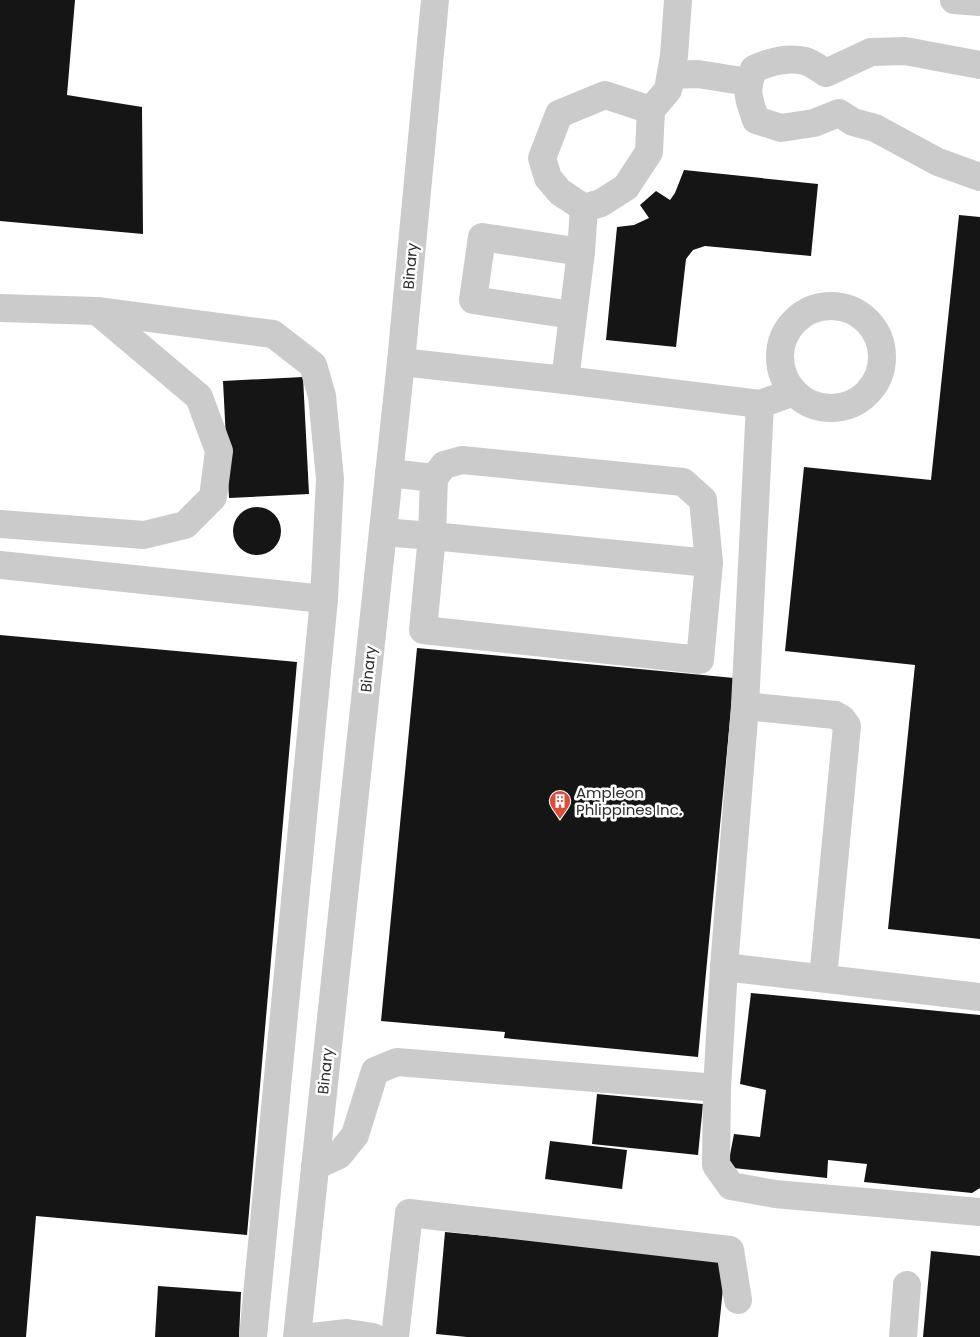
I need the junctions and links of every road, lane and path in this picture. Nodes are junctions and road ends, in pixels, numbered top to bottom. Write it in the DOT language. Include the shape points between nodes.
graph roads {
  1 [pos="435,0"];
  2 [pos="678,0"];
  3 [pos="954,0"];
  4 [pos="980,2"];
  5 [pos="980,65"];
  6 [pos="826,73"];
  7 [pos="671,75"];
  8 [pos="748,82"];
  9 [pos="651,110"];
  10 [pos="839,113"];
  11 [pos="980,177"];
  12 [pos="584,208"];
  13 [pos="580,252"];
  14 [pos="0,308"];
  15 [pos="97,311"];
  16 [pos="572,315"];
  17 [pos="401,362"];
  18 [pos="565,380"];
  19 [pos="794,392"];
  20 [pos="760,404"];
  21 [pos="389,472"];
  22 [pos="434,478"];
  23 [pos="0,524"];
  24 [pos="383,532"];
  25 [pos="432,536"];
  26 [pos="709,563"];
  27 [pos="0,565"];
  28 [pos="324,599"];
  29 [pos="745,706"];
  30 [pos="724,967"];
  31 [pos="823,978"];
  32 [pos="980,997"];
  33 [pos="717,1088"];
  34 [pos="315,1166"];
  35 [pos="980,1212"];
  36 [pos="907,1284"];
  37 [pos="738,1300"];
  38 [pos="253,1337"];
  39 [pos="297,1337"];
  40 [pos="312,1337"];
  41 [pos="373,1337"];
  42 [pos="395,1337"];
  43 [pos="903,1337"];
  1 -- 17 [label="street, Binary"];
  2 -- 7 [label="street"];
  3 -- 4 [label="street"];
  5 -- 6 [label="street" via="905,51 871,52"];
  6 -- 8 [label="street" via="806,62 784,61 754,69"];
  6 -- 10 [label="street" via="838,81"];
  7 -- 8 [label="street" via="698,74"];
  7 -- 9 [label="street" via="668,90"];
  8 -- 10 [label="street" via="749,100 756,120 764,123 781,128 814,123"];
  9 -- 12 [label="street" via="649,152 626,187 601,203"];
  9 -- 12 [label="street" via="605,94 558,114 542,158 548,178 560,192"];
  10 -- 11 [label="street" via="853,122 875,128 938,162"];
  12 -- 13 [label="street"];
  13 -- 16 [label="street"];
  13 -- 16 [label="street" via="482,237 473,300"];
  14 -- 15 [label="street"];
  15 -- 23 [label="street" via="199,397 219,451 213,497 184,524 144,535"];
  15 -- 28 [label="street" via="273,334 314,365 322,396 330,479"];
  16 -- 18 [label="street"];
  17 -- 18 [label="street"];
  17 -- 21 [label="street, Binary"];
  18 -- 20 [label="street"];
  19 -- 20 [label="street"];
  20 -- 29 [label="street"];
  21 -- 22 [label="street"];
  21 -- 24 [label="street, Binary"];
  22 -- 25 [label="street"];
  22 -- 26 [label="street" via="444,465 462,460 683,482 703,500"];
  24 -- 25 [label="street"];
  24 -- 34 [label="street, Binary"];
  25 -- 26 [label="street"];
  25 -- 26 [label="street" via="422,630 700,660"];
  27 -- 28 [label="street"];
  28 -- 38 [label="street"];
  29 -- 30 [label="street"];
  29 -- 31 [label="street" via="834,715 846,726"];
  30 -- 31 [label="street"];
  30 -- 33 [label="street"];
  31 -- 32 [label="street"];
  33 -- 34 [label="street" via="397,1062 375,1071 355,1135 339,1155"];
  33 -- 35 [label="street" via="716,1165 731,1186 774,1194"];
  34 -- 39 [label="street, Binary"];
  36 -- 43 [label="street"];
  37 -- 42 [label="street" via="730,1250 409,1213"];
  40 -- 41 [label="street" via="347,1334"];
}
